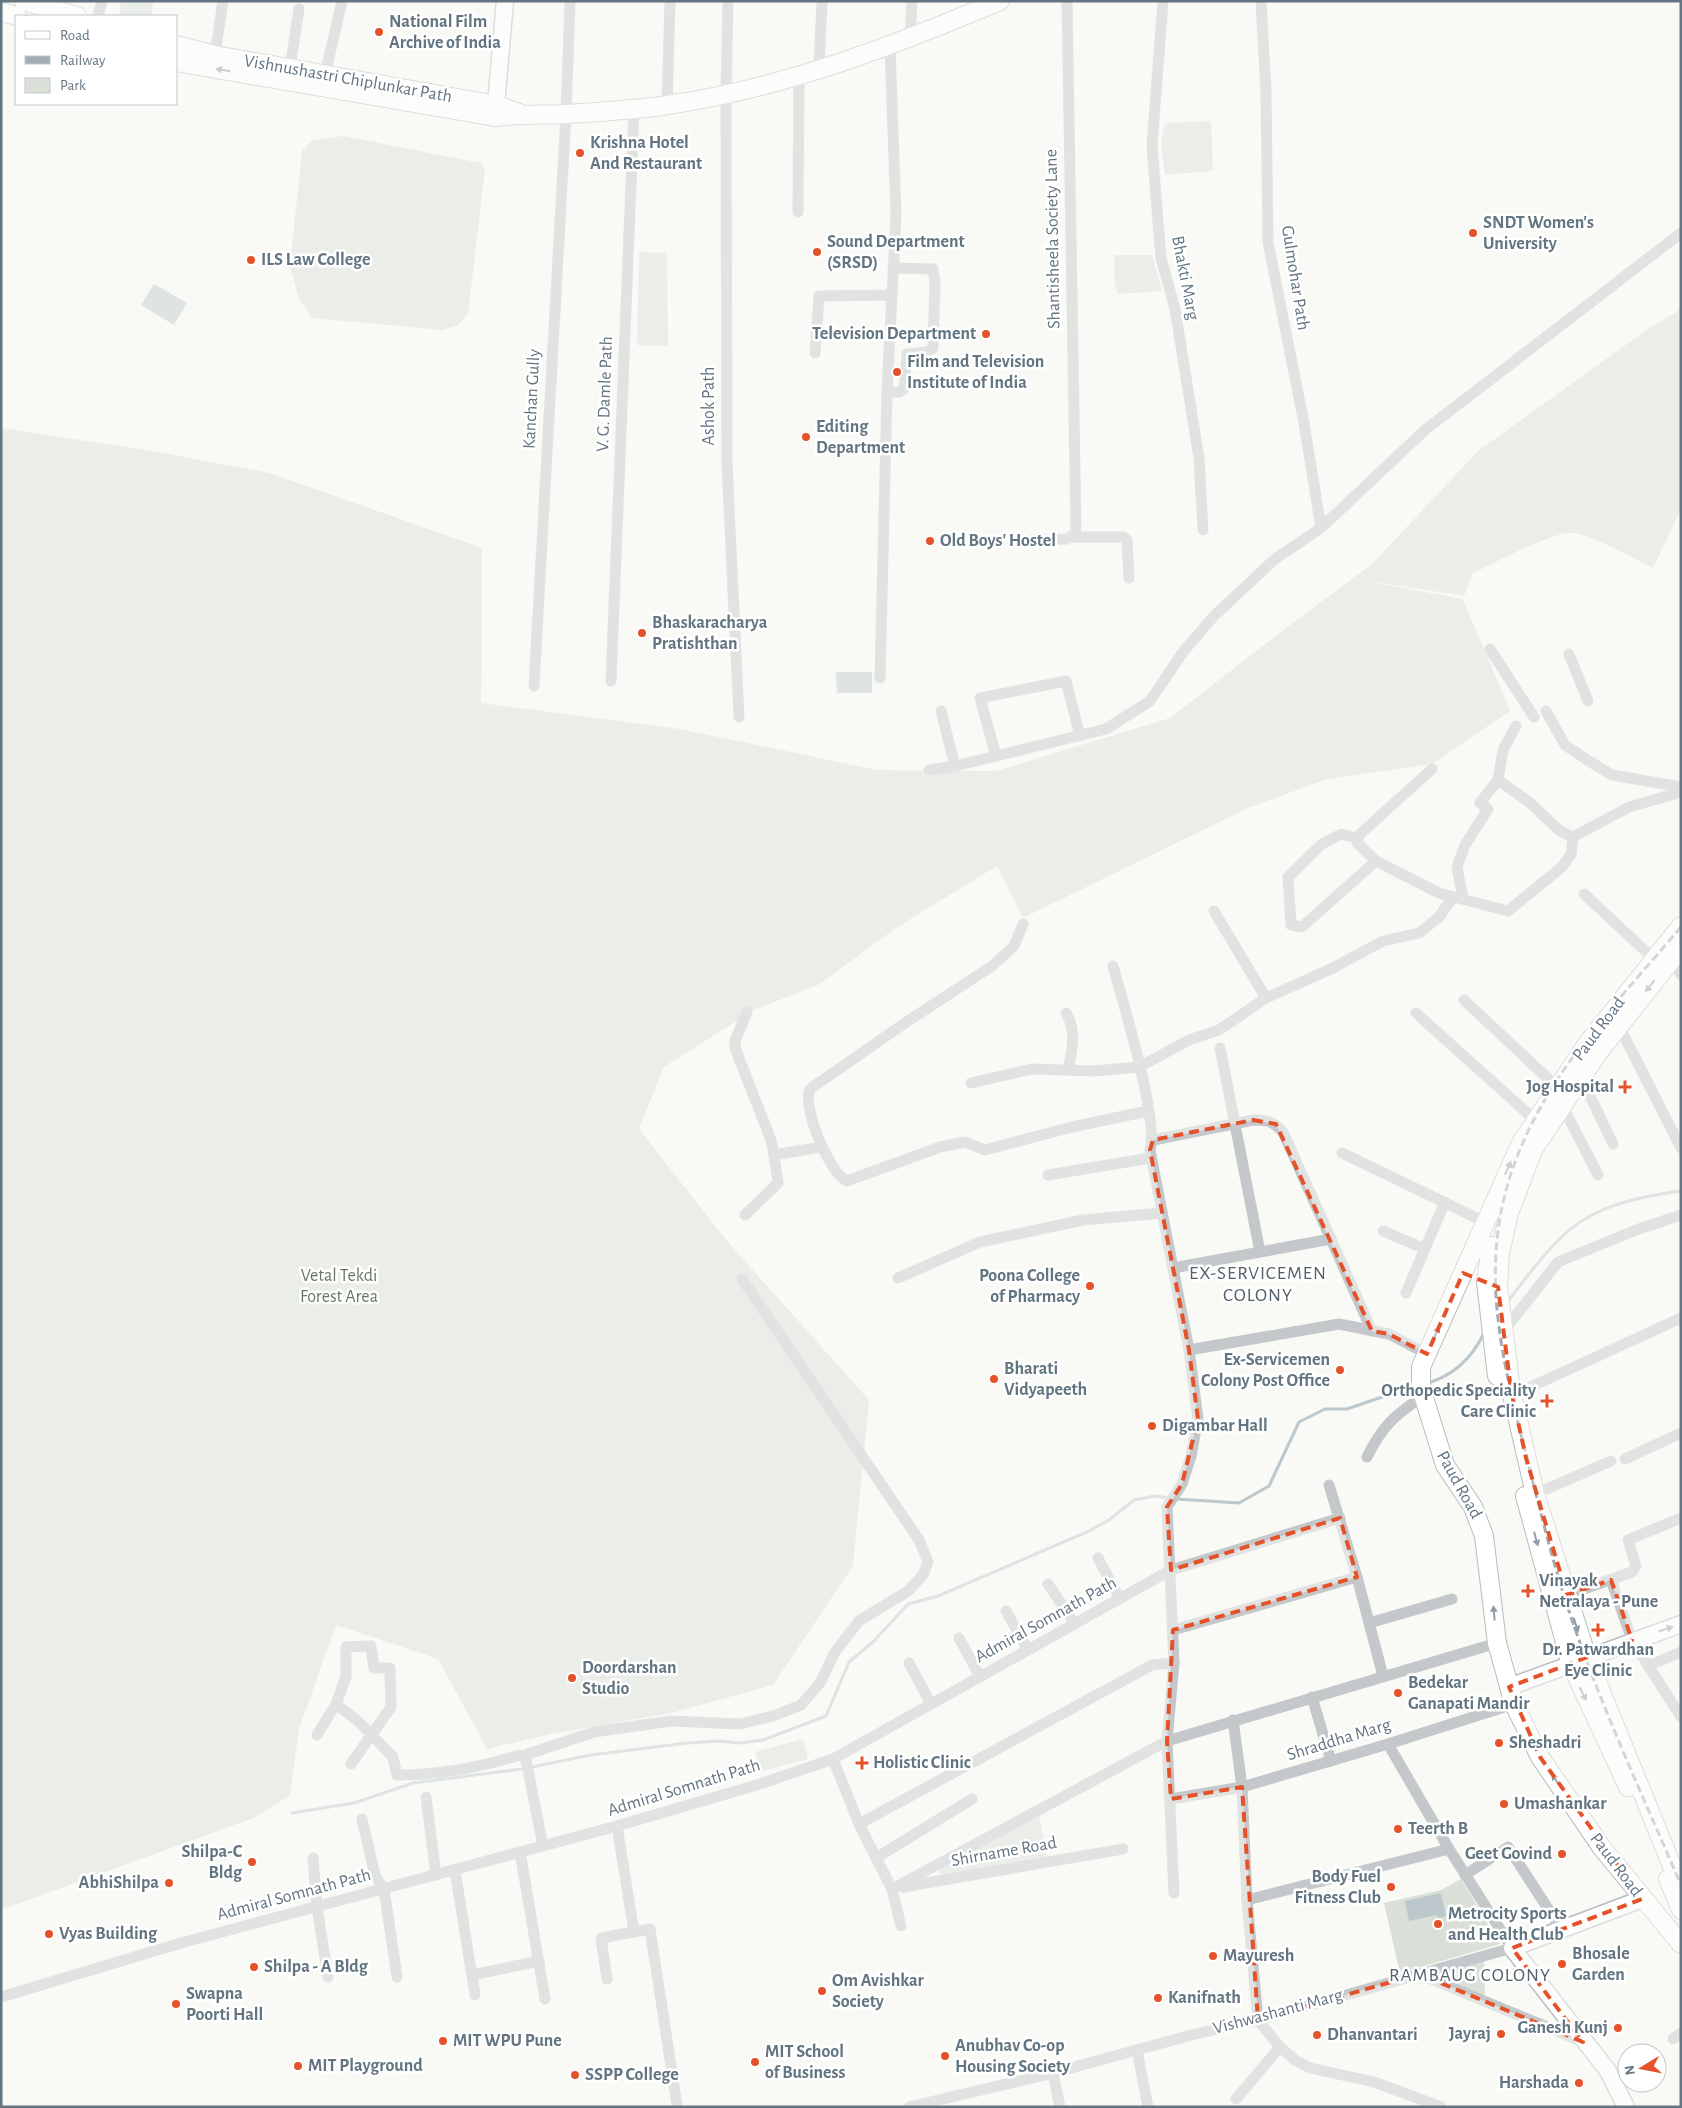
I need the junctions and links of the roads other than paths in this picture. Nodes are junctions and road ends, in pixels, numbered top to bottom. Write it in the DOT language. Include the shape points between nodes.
graph roads {
  1 [pos="24,1"];
  2 [pos="102,1"];
  3 [pos="223,1"];
  4 [pos="342,1"];
  5 [pos="505,1"];
  6 [pos="570,1"];
  7 [pos="670,1"];
  8 [pos="728,1"];
  9 [pos="822,1"];
  10 [pos="912,1"];
  11 [pos="1000,1"];
  12 [pos="1067,1"];
  13 [pos="1163,1"];
  14 [pos="1261,1"];
  15 [pos="46,4"];
  16 [pos="299,9"];
  17 [pos="1,12"];
  18 [pos="74,15"];
  19 [pos="98,15"];
  20 [pos="15,16"];
  21 [pos="910,39"];
  22 [pos="178,46"];
  23 [pos="890,46"];
  24 [pos="215,55"];
  25 [pos="178,62"];
  26 [pos="290,68"];
  27 [pos="819,69"];
  28 [pos="325,75"];
  29 [pos="799,75"];
  30 [pos="726,94"];
  31 [pos="667,105"];
  32 [pos="634,109"];
  33 [pos="496,111"];
  34 [pos="566,114"];
  35 [pos="798,212"];
  36 [pos="1681,233"];
  37 [pos="893,268"];
  38 [pos="892,295"];
  39 [pos="815,353"];
  40 [pos="887,392"];
  41 [pos="1321,528"];
  42 [pos="1203,530"];
  43 [pos="1073,537"];
  44 [pos="1015,541"];
  45 [pos="1129,578"];
  46 [pos="1490,649"];
  47 [pos="1569,654"];
  48 [pos="880,678"];
  49 [pos="611,681"];
  50 [pos="534,686"];
  51 [pos="1588,701"];
  52 [pos="941,711"];
  53 [pos="1546,711"];
  54 [pos="739,717"];
  55 [pos="1534,717"];
  56 [pos="1516,726"];
  57 [pos="1080,736"];
  58 [pos="996,756"];
  59 [pos="955,766"];
  60 [pos="1432,769"];
  61 [pos="929,770"];
  62 [pos="1498,780"];
  63 [pos="1681,787"];
  64 [pos="1681,792"];
  65 [pos="1573,837"];
  66 [pos="1356,838"];
  67 [pos="1376,861"];
  68 [pos="1584,894"];
  69 [pos="1458,898"];
  70 [pos="1214,911"];
  71 [pos="1023,924"];
  72 [pos="1681,926"];
  73 [pos="1677,953"];
  74 [pos="1654,959"];
  75 [pos="1114,966"];
  76 [pos="1681,975"];
  77 [pos="1266,998"];
  78 [pos="1464,1000"];
  79 [pos="746,1012"];
  80 [pos="1066,1013"];
  81 [pos="1416,1014"];
  82 [pos="1619,1026"];
  83 [pos="1220,1048"];
  84 [pos="1139,1067"];
  85 [pos="1068,1070"];
  86 [pos="1581,1077"];
  87 [pos="971,1084"];
  88 [pos="1557,1087"];
  89 [pos="1562,1105"];
  90 [pos="1148,1111"];
  91 [pos="1535,1120"];
  92 [pos="1236,1123"];
  93 [pos="1153,1140"];
  94 [pos="1613,1144"];
  95 [pos="821,1147"];
  96 [pos="1681,1148"];
  97 [pos="1342,1153"];
  98 [pos="774,1155"];
  99 [pos="1151,1158"];
  100 [pos="1048,1175"];
  101 [pos="1598,1175"];
  102 [pos="1445,1202"];
  103 [pos="1162,1213"];
  104 [pos="745,1215"];
  105 [pos="1681,1215"];
  106 [pos="1485,1222"];
  107 [pos="1383,1231"];
  108 [pos="1331,1239"];
  109 [pos="1425,1249"];
  110 [pos="1260,1252"];
  111 [pos="1173,1268"];
  112 [pos="1463,1273"];
  113 [pos="898,1278"];
  114 [pos="742,1279"];
  115 [pos="1494,1288"];
  116 [pos="1406,1293"];
  117 [pos="1681,1318"];
  118 [pos="1496,1328"];
  119 [pos="1372,1331"];
  120 [pos="1190,1350"];
  121 [pos="1427,1354"];
  122 [pos="1421,1388"];
  123 [pos="1513,1395"];
  124 [pos="1681,1433"];
  125 [pos="1367,1457"];
  126 [pos="1626,1459"];
  127 [pos="1611,1461"];
  128 [pos="1328,1485"];
  129 [pos="1535,1494"];
  130 [pos="1340,1518"];
  131 [pos="1681,1518"];
  132 [pos="1098,1558"];
  133 [pos="1171,1570"];
  134 [pos="1356,1577"];
  135 [pos="1611,1580"];
  136 [pos="1048,1584"];
  137 [pos="1567,1595"];
  138 [pos="1120,1598"];
  139 [pos="1452,1598"];
  140 [pos="1006,1611"];
  141 [pos="1369,1623"];
  142 [pos="1075,1624"];
  143 [pos="1681,1624"];
  144 [pos="1173,1630"];
  145 [pos="959,1638"];
  146 [pos="1632,1640"];
  147 [pos="1497,1643"];
  148 [pos="1028,1650"];
  149 [pos="1681,1652"];
  150 [pos="1579,1660"];
  151 [pos="909,1663"];
  152 [pos="1174,1663"];
  153 [pos="1648,1666"];
  154 [pos="1383,1676"];
  155 [pos="980,1677"];
  156 [pos="1511,1696"];
  157 [pos="1312,1697"];
  158 [pos="336,1704"];
  159 [pos="931,1704"];
  160 [pos="1681,1717"];
  161 [pos="1233,1720"];
  162 [pos="317,1735"];
  163 [pos="372,1735"];
  164 [pos="1167,1741"];
  165 [pos="1388,1744"];
  166 [pos="526,1759"];
  167 [pos="833,1759"];
  168 [pos="1331,1761"];
  169 [pos="351,1764"];
  170 [pos="1242,1787"];
  171 [pos="426,1797"];
  172 [pos="1171,1799"];
  173 [pos="972,1800"];
  174 [pos="362,1819"];
  175 [pos="859,1824"];
  176 [pos="617,1826"];
  177 [pos="544,1846"];
  178 [pos="1123,1849"];
  179 [pos="1449,1849"];
  180 [pos="520,1852"];
  181 [pos="313,1858"];
  182 [pos="876,1858"];
  183 [pos="455,1870"];
  184 [pos="436,1875"];
  185 [pos="1465,1875"];
  186 [pos="1681,1888"];
  187 [pos="384,1889"];
  188 [pos="892,1889"];
  189 [pos="1174,1892"];
  190 [pos="1642,1899"];
  191 [pos="1247,1900"];
  192 [pos="317,1907"];
  193 [pos="1681,1910"];
  194 [pos="1675,1923"];
  195 [pos="902,1926"];
  196 [pos="1562,1930"];
  197 [pos="634,1932"];
  198 [pos="1681,1944"];
  199 [pos="1512,1948"];
  200 [pos="539,1962"];
  201 [pos="472,1974"];
  202 [pos="1419,1974"];
  203 [pos="328,1977"];
  204 [pos="397,1977"];
  205 [pos="607,1980"];
  206 [pos="1,1996"];
  207 [pos="475,1996"];
  208 [pos="545,1999"];
  209 [pos="1258,2020"];
  210 [pos="1583,2042"];
  211 [pos="1280,2047"];
  212 [pos="1136,2050"];
  213 [pos="1053,2073"];
  214 [pos="1236,2099"];
  215 [pos="950,2102"];
  216 [pos="677,2105"];
  217 [pos="909,2107"];
  218 [pos="1060,2107"];
  219 [pos="1148,2107"];
  220 [pos="1441,2107"];
  221 [pos="1626,2107"];
  1 -- 15 [label="main road"];
  2 -- 19 [label="street"];
  3 -- 24 [label="street"];
  4 -- 28 [label="street"];
  5 -- 33 [label="street"];
  6 -- 34 [label="street, Kanchan Gully"];
  7 -- 31 [label="street"];
  8 -- 30 [label="street, Ashok Path"];
  9 -- 27 [label="street"];
  10 -- 21 [label="street"];
  11 -- 21 [label="main road, Vishnushastri Chiplunkar Path"];
  12 -- 43 [label="street, Shantisheela Society Lane" via="1076,533"];
  13 -- 42 [label="street, Bhakti Marg" via="1152,145 1157,213 1161,258 1174,310 1199,458"];
  14 -- 41 [label="street, Gulmohar Path" via="1268,242"];
  15 -- 18 [label="main road"];
  16 -- 26 [label="street"];
  17 -- 20 [label="main road"];
  21 -- 23 [label="main road, Vishnushastri Chiplunkar Path"];
  22 -- 24 [label="main road, Vishnushastri Chiplunkar Path"];
  23 -- 27 [label="main road, Vishnushastri Chiplunkar Path"];
  23 -- 37 [label="street" via="896,216"];
  24 -- 26 [label="main road, Vishnushastri Chiplunkar Path"];
  33 -- 25 [label="main road, Vishnushastri Chiplunkar Path, one-way"];
  26 -- 28 [label="main road, Vishnushastri Chiplunkar Path"];
  27 -- 29 [label="main road, Vishnushastri Chiplunkar Path"];
  28 -- 33 [label="main road, Vishnushastri Chiplunkar Path"];
  29 -- 30 [label="main road, Vishnushastri Chiplunkar Path"];
  29 -- 35 [label="street"];
  30 -- 31 [label="main road, Vishnushastri Chiplunkar Path"];
  30 -- 54 [label="street, Ashok Path" via="727,464"];
  31 -- 32 [label="main road, Vishnushastri Chiplunkar Path"];
  32 -- 34 [label="main road, Vishnushastri Chiplunkar Path"];
  32 -- 49 [label="street, V. G. Damle Path"];
  33 -- 34 [label="main road, Vishnushastri Chiplunkar Path"];
  34 -- 50 [label="street, Kanchan Gully"];
  36 -- 41 [label="street" via="1425,430"];
  37 -- 38 [label="street"];
  37 -- 40 [label="street" via="933,269 933,348 908,354 904,389"];
  38 -- 39 [label="street" via="819,296"];
  38 -- 40 [label="street"];
  40 -- 48 [label="street"];
  41 -- 57 [label="street" via="1276,559 1214,616 1183,652 1150,701 1106,729"];
  43 -- 44 [label="street" via="1067,540"];
  43 -- 45 [label="street" via="1123,537 1127,540"];
  46 -- 55 [label="street"];
  47 -- 51 [label="street"];
  52 -- 59 [label="street"];
  53 -- 63 [label="street" via="1565,745 1612,775"];
  56 -- 62 [label="street" via="1504,750"];
  57 -- 58 [label="street"];
  57 -- 58 [label="street" via="1066,681 980,698"];
  58 -- 59 [label="street"];
  59 -- 61 [label="street"];
  60 -- 66 [label="street"];
  62 -- 65 [label="street" via="1529,802 1560,831"];
  62 -- 69 [label="street" via="1480,803 1488,809 1464,845 1457,867"];
  64 -- 65 [label="street" via="1629,807"];
  65 -- 69 [label="street" via="1571,854 1562,867 1508,911"];
  66 -- 67 [label="street" via="1357,843"];
  66 -- 67 [label="street" via="1342,834 1322,844 1288,876 1290,925 1302,927"];
  67 -- 69 [label="street" via="1440,893"];
  68 -- 74 [label="street"];
  69 -- 77 [label="street" via="1420,933 1383,941"];
  70 -- 77 [label="street"];
  71 -- 95 [label="street" via="1014,946 992,966 810,1089 808,1099"];
  72 -- 74 [label="main road, Paud Road"];
  73 -- 76 [label="street"];
  73 -- 82 [label="main road, Paud Road, one-way"];
  74 -- 88 [label="main road, Paud Road"];
  75 -- 84 [label="street"];
  77 -- 84 [label="street" via="1219,1030 1189,1040"];
  78 -- 88 [label="street"];
  79 -- 98 [label="street" via="735,1048"];
  80 -- 85 [label="street" via="1070,1019 1073,1049"];
  81 -- 91 [label="street"];
  82 -- 86 [label="main road, Paud Road"];
  82 -- 96 [label="street"];
  83 -- 92 [label="street"];
  84 -- 85 [label="street"];
  84 -- 90 [label="street"];
  85 -- 87 [label="street" via="1032,1069"];
  86 -- 89 [label="main road, Paud Road"];
  86 -- 94 [label="street"];
  88 -- 91 [label="main road, Paud Road"];
  89 -- 101 [label="street"];
  89 -- 115 [label="main road, Paud Road" via="1533,1150 1514,1198"];
  90 -- 93 [label="street"];
  90 -- 95 [label="street" via="986,1150 965,1142 940,1146 847,1181 839,1177"];
  106 -- 91 [label="main road, Paud Road, one-way" via="1509,1166"];
  92 -- 93 [label="street"];
  92 -- 108 [label="street" via="1268,1120 1283,1132"];
  92 -- 110 [label="street"];
  93 -- 99 [label="street"];
  95 -- 98 [label="street"];
  97 -- 102 [label="street"];
  98 -- 104 [label="street" via="778,1183"];
  99 -- 100 [label="street"];
  99 -- 103 [label="street"];
  102 -- 106 [label="street"];
  102 -- 109 [label="street"];
  103 -- 111 [label="street"];
  103 -- 113 [label="street" via="1083,1220 980,1242"];
  105 -- 118 [label="street" via="1558,1262"];
  106 -- 112 [label="main road, Paud Road"];
  107 -- 109 [label="street"];
  108 -- 110 [label="street"];
  108 -- 119 [label="street"];
  109 -- 116 [label="street"];
  110 -- 111 [label="street"];
  111 -- 120 [label="street"];
  112 -- 115 [label="main road"];
  121 -- 112 [label="main road, Paud Road, one-way"];
  114 -- 166 [label="street" via="919,1540 928,1562 923,1575 908,1591 859,1621 835,1652 820,1683 801,1705 740,1724 672,1720 594,1732 529,1753"];
  115 -- 118 [label="main road, Paud Road"];
  117 -- 123 [label="street"];
  118 -- 123 [label="main road, Paud Road"];
  118 -- 150 [label="main road, one-way" via="1500,1393 1515,1460"];
  119 -- 120 [label="street" via="1339,1324"];
  119 -- 121 [label="street" via="1388,1334"];
  120 -- 133 [label="street" via="1198,1419 1182,1484 1167,1507"];
  121 -- 122 [label="main road, Paud Road"];
  122 -- 125 [label="street" via="1379,1432"];
  147 -- 122 [label="main road, Paud Road, one-way" via="1480,1519 1445,1465"];
  123 -- 129 [label="main road, Paud Road"];
  124 -- 126 [label="street"];
  127 -- 129 [label="street"];
  128 -- 130 [label="street"];
  129 -- 137 [label="main road, Paud Road"];
  130 -- 133 [label="street, Admiral Somnath Path"];
  130 -- 134 [label="street"];
  131 -- 135 [label="street" via="1628,1540 1635,1570"];
  132 -- 138 [label="street"];
  133 -- 138 [label="street, Admiral Somnath Path"];
  133 -- 144 [label="street"];
  134 -- 141 [label="street"];
  134 -- 144 [label="street"];
  135 -- 137 [label="street"];
  135 -- 146 [label="street"];
  136 -- 142 [label="street"];
  137 -- 150 [label="main road, Paud Road, one-way"];
  138 -- 142 [label="street, Admiral Somnath Path"];
  139 -- 141 [label="street"];
  140 -- 148 [label="street"];
  141 -- 154 [label="street"];
  142 -- 148 [label="street, Admiral Somnath Path"];
  146 -- 143 [label="street, one-way"];
  144 -- 152 [label="street"];
  145 -- 155 [label="street"];
  146 -- 150 [label="street"];
  146 -- 153 [label="street"];
  147 -- 154 [label="street"];
  147 -- 156 [label="main road, Paud Road"];
  148 -- 155 [label="street, Admiral Somnath Path"];
  149 -- 153 [label="street"];
  150 -- 156 [label="street"];
  150 -- 186 [label="main road, Paud Road"];
  150 -- 193 [label="main road, one-way"];
  151 -- 159 [label="street"];
  152 -- 164 [label="street"];
  152 -- 175 [label="street" via="1152,1665"];
  153 -- 160 [label="street"];
  154 -- 157 [label="street"];
  155 -- 159 [label="street, Admiral Somnath Path"];
  156 -- 165 [label="street, Shraddha Marg"];
  190 -- 156 [label="main road, Paud Road, one-way" via="1602,1848 1540,1757"];
  157 -- 161 [label="street"];
  157 -- 168 [label="street"];
  158 -- 162 [label="street"];
  158 -- 163 [label="street"];
  158 -- 163 [label="street" via="346,1677 346,1647 371,1646 374,1668 390,1668 392,1684 390,1707"];
  159 -- 167 [label="street, Admiral Somnath Path"];
  161 -- 164 [label="street"];
  161 -- 170 [label="street"];
  163 -- 166 [label="street" via="393,1757 397,1775 464,1768 520,1755"];
  163 -- 169 [label="street"];
  164 -- 172 [label="street"];
  164 -- 188 [label="street"];
  165 -- 168 [label="street, Shraddha Marg"];
  165 -- 179 [label="street"];
  166 -- 177 [label="street"];
  167 -- 175 [label="street"];
  167 -- 176 [label="street, Admiral Somnath Path"];
  168 -- 170 [label="street, Shraddha Marg"];
  170 -- 172 [label="street, Shraddha Marg"];
  170 -- 191 [label="street"];
  171 -- 184 [label="street"];
  172 -- 189 [label="street"];
  173 -- 182 [label="street"];
  174 -- 187 [label="street" via="375,1875"];
  175 -- 182 [label="street"];
  176 -- 177 [label="street, Admiral Somnath Path"];
  176 -- 197 [label="street"];
  177 -- 180 [label="street, Admiral Somnath Path"];
  178 -- 188 [label="street, Shirname Road"];
  179 -- 185 [label="street"];
  179 -- 191 [label="street"];
  180 -- 183 [label="street, Admiral Somnath Path"];
  180 -- 200 [label="street"];
  181 -- 192 [label="street"];
  182 -- 188 [label="street"];
  183 -- 184 [label="street, Admiral Somnath Path"];
  183 -- 201 [label="street"];
  184 -- 187 [label="street, Admiral Somnath Path"];
  185 -- 196 [label="street" via="1508,1847"];
  185 -- 199 [label="street"];
  187 -- 192 [label="street, Admiral Somnath Path"];
  187 -- 204 [label="street"];
  188 -- 195 [label="street"];
  190 -- 194 [label="main road, Paud Road"];
  190 -- 196 [label="street, Vishwashanti Marg"];
  191 -- 209 [label="street"];
  192 -- 203 [label="street"];
  192 -- 206 [label="street, Admiral Somnath Path"];
  194 -- 198 [label="main road, Paud Road"];
  196 -- 199 [label="street, Vishwashanti Marg"];
  197 -- 205 [label="street" via="601,1938"];
  197 -- 216 [label="street" via="650,1930"];
  199 -- 202 [label="street, Vishwashanti Marg"];
  199 -- 210 [label="street"];
  200 -- 201 [label="street"];
  200 -- 208 [label="street"];
  201 -- 207 [label="street"];
  202 -- 209 [label="street, Vishwashanti Marg"];
  202 -- 210 [label="street"];
  209 -- 211 [label="street"];
  209 -- 212 [label="street, Vishwashanti Marg"];
  210 -- 221 [label="street" via="1608,2071"];
  211 -- 214 [label="street"];
  211 -- 220 [label="street" via="1310,2068 1374,2082"];
  212 -- 213 [label="street, Vishwashanti Marg"];
  212 -- 219 [label="street"];
  213 -- 215 [label="street, Vishwashanti Marg"];
  213 -- 218 [label="street"];
  215 -- 217 [label="street, Vishwashanti Marg"];
}
